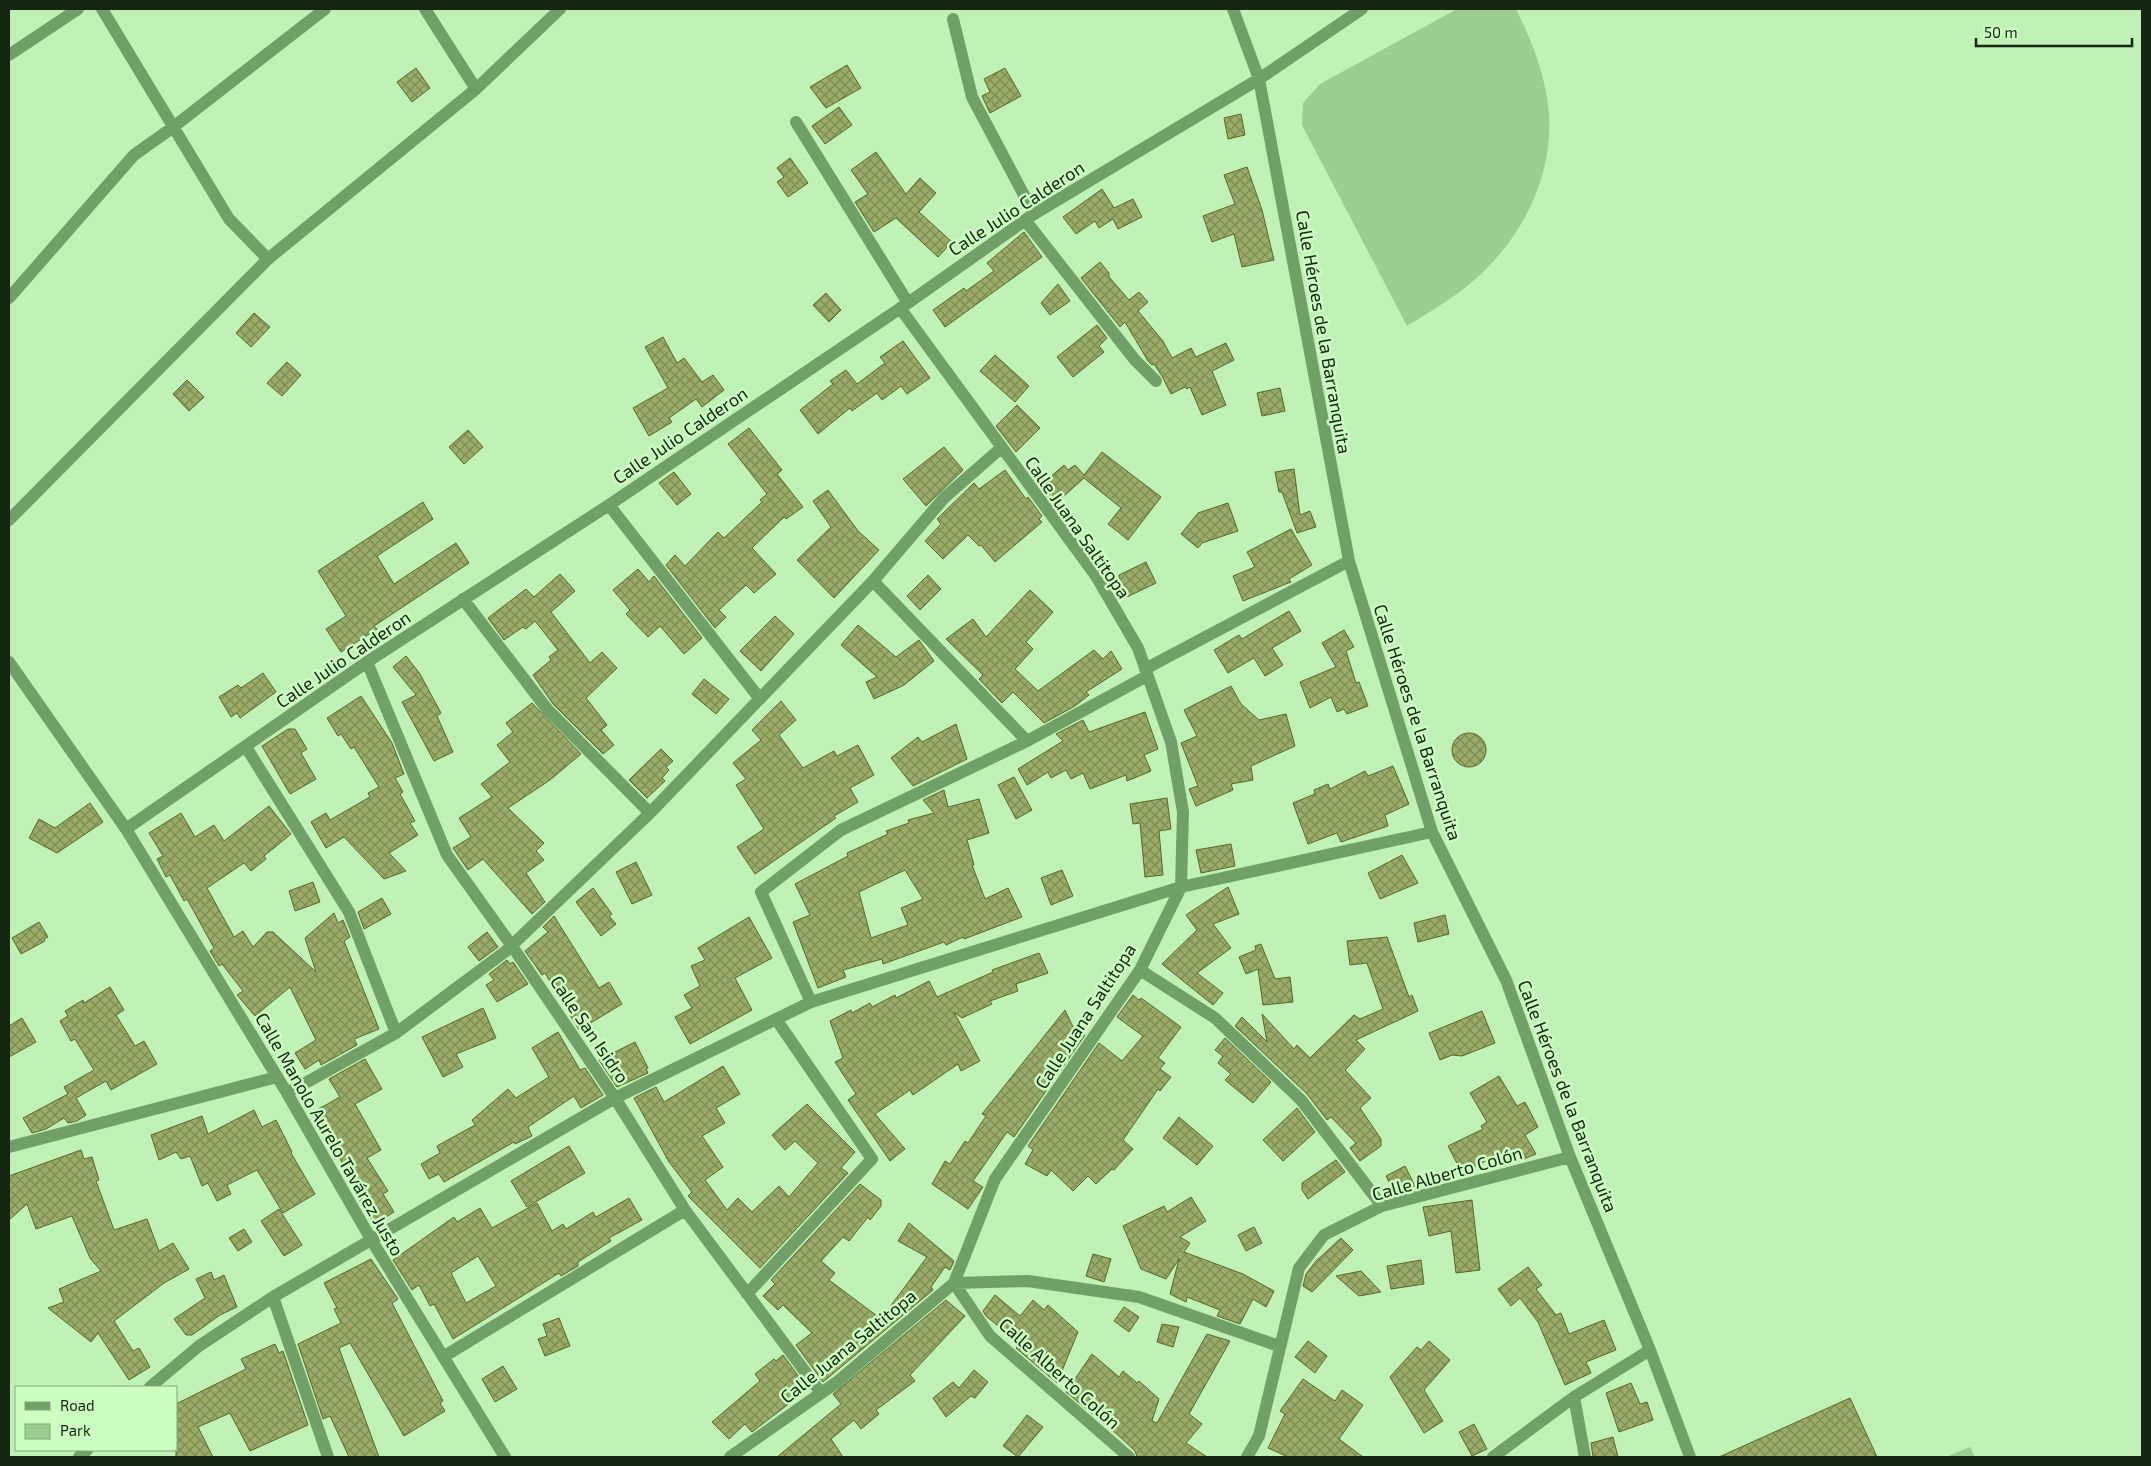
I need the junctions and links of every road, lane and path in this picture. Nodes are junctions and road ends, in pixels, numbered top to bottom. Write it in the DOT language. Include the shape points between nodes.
graph roads {
  1 [pos="78,9"];
  2 [pos="102,9"];
  3 [pos="325,9"];
  4 [pos="425,9"];
  5 [pos="560,9"];
  6 [pos="1233,9"];
  7 [pos="1362,9"];
  8 [pos="952,19"];
  9 [pos="9,55"];
  10 [pos="1259,79"];
  11 [pos="476,89"];
  12 [pos="796,122"];
  13 [pos="172,128"];
  14 [pos="1029,217"];
  15 [pos="268,259"];
  16 [pos="9,298"];
  17 [pos="904,305"];
  18 [pos="1156,382"];
  19 [pos="1001,448"];
  20 [pos="609,505"];
  21 [pos="9,520"];
  22 [pos="1348,561"];
  23 [pos="873,581"];
  24 [pos="463,599"];
  25 [pos="9,662"];
  26 [pos="367,662"];
  27 [pos="1146,673"];
  28 [pos="760,699"];
  29 [pos="1027,742"];
  30 [pos="246,747"];
  31 [pos="650,814"];
  32 [pos="126,828"];
  33 [pos="1432,832"];
  34 [pos="1181,887"];
  35 [pos="512,946"];
  36 [pos="1140,970"];
  37 [pos="811,1002"];
  38 [pos="776,1019"];
  39 [pos="396,1033"];
  40 [pos="277,1077"];
  41 [pos="287,1093"];
  42 [pos="615,1098"];
  43 [pos="9,1147"];
  44 [pos="1570,1157"];
  45 [pos="1382,1206"];
  46 [pos="685,1210"];
  47 [pos="372,1241"];
  48 [pos="954,1283"];
  49 [pos="747,1294"];
  50 [pos="273,1297"];
  51 [pos="1279,1346"];
  52 [pos="1650,1350"];
  53 [pos="443,1357"];
  54 [pos="151,1386"];
  55 [pos="822,1393"];
  56 [pos="1574,1397"];
  57 [pos="328,1457"];
  58 [pos="505,1457"];
  59 [pos="730,1457"];
  60 [pos="1129,1457"];
  61 [pos="1247,1457"];
  62 [pos="1493,1457"];
  63 [pos="1585,1457"];
  64 [pos="1690,1457"];
  1 -- 9 [label="street"];
  2 -- 13 [label="street"];
  3 -- 13 [label="street"];
  4 -- 11 [label="street"];
  5 -- 11 [label="street"];
  6 -- 10 [label="street, Calle Héroes de la Barranquita"];
  7 -- 10 [label="street, Calle Julio Calderon"];
  8 -- 14 [label="street" via="972,97"];
  10 -- 14 [label="street, Calle Julio Calderon"];
  10 -- 22 [label="street, Calle Héroes de la Barranquita"];
  11 -- 15 [label="street"];
  12 -- 17 [label="street, Calle Juana Saltitopa"];
  13 -- 15 [label="street" via="229,219"];
  13 -- 16 [label="street" via="134,154"];
  14 -- 17 [label="street, Calle Julio Calderon"];
  14 -- 18 [label="street" via="1135,360"];
  15 -- 21 [label="street"];
  17 -- 19 [label="street, Calle Juana Saltitopa"];
  17 -- 20 [label="street, Calle Julio Calderon"];
  19 -- 23 [label="street" via="944,498"];
  19 -- 27 [label="street, Calle Juana Saltitopa" via="1096,576 1138,648"];
  20 -- 24 [label="street, Calle Julio Calderon"];
  20 -- 28 [label="street"];
  22 -- 27 [label="street"];
  22 -- 33 [label="street, Calle Héroes de la Barranquita"];
  23 -- 28 [label="street"];
  23 -- 29 [label="street"];
  24 -- 26 [label="street, Calle Julio Calderon"];
  24 -- 31 [label="street" via="547,709"];
  25 -- 32 [label="street, Calle Manolo Aurelo Tavárez Justo"];
  26 -- 30 [label="street, Calle Julio Calderon"];
  26 -- 35 [label="street, Calle San Isidro" via="447,855"];
  27 -- 29 [label="street"];
  27 -- 34 [label="street, Calle Juana Saltitopa" via="1171,742 1181,804"];
  28 -- 31 [label="street"];
  29 -- 37 [label="street" via="841,830 761,892"];
  30 -- 32 [label="street, Calle Julio Calderon"];
  30 -- 39 [label="street" via="349,912"];
  31 -- 35 [label="street"];
  32 -- 40 [label="street, Calle Manolo Aurelo Tavárez Justo"];
  33 -- 34 [label="street"];
  33 -- 44 [label="street, Calle Héroes de la Barranquita" via="1506,980"];
  34 -- 36 [label="street, Calle Juana Saltitopa"];
  34 -- 37 [label="street"];
  35 -- 39 [label="street"];
  35 -- 42 [label="street, Calle San Isidro"];
  36 -- 45 [label="street" via="1215,1018 1301,1100"];
  36 -- 48 [label="street, Calle Juana Saltitopa" via="995,1179"];
  37 -- 38 [label="street"];
  38 -- 42 [label="street"];
  38 -- 49 [label="street" via="872,1158"];
  39 -- 41 [label="street"];
  40 -- 41 [label="street, Calle Manolo Aurelo Tavárez Justo"];
  40 -- 43 [label="street"];
  41 -- 47 [label="street, Calle Manolo Aurelo Tavárez Justo"];
  42 -- 46 [label="street, Calle San Isidro"];
  42 -- 47 [label="street"];
  44 -- 45 [label="street, Calle Alberto Colón"];
  44 -- 52 [label="street, Calle Héroes de la Barranquita"];
  45 -- 51 [label="street, Calle Alberto Colón" via="1324,1235 1299,1268"];
  46 -- 49 [label="street, Calle San Isidro"];
  46 -- 53 [label="street"];
  47 -- 50 [label="street"];
  47 -- 53 [label="street, Calle Manolo Aurelo Tavárez Justo"];
  48 -- 51 [label="street" via="1028,1281 1139,1297"];
  48 -- 55 [label="street, Calle Juana Saltitopa"];
  48 -- 60 [label="street, Calle Alberto Colón" via="990,1336"];
  49 -- 55 [label="street, Calle San Isidro"];
  50 -- 54 [label="street" via="199,1346"];
  50 -- 57 [label="street"];
  51 -- 61 [label="street, Calle Alberto Colón" via="1259,1436"];
  52 -- 56 [label="street"];
  52 -- 64 [label="street, Calle Héroes de la Barranquita"];
  53 -- 58 [label="street, Calle Manolo Aurelo Tavárez Justo"];
  55 -- 59 [label="street, Calle Juana Saltitopa"];
  56 -- 62 [label="street"];
  56 -- 63 [label="street"];
}
